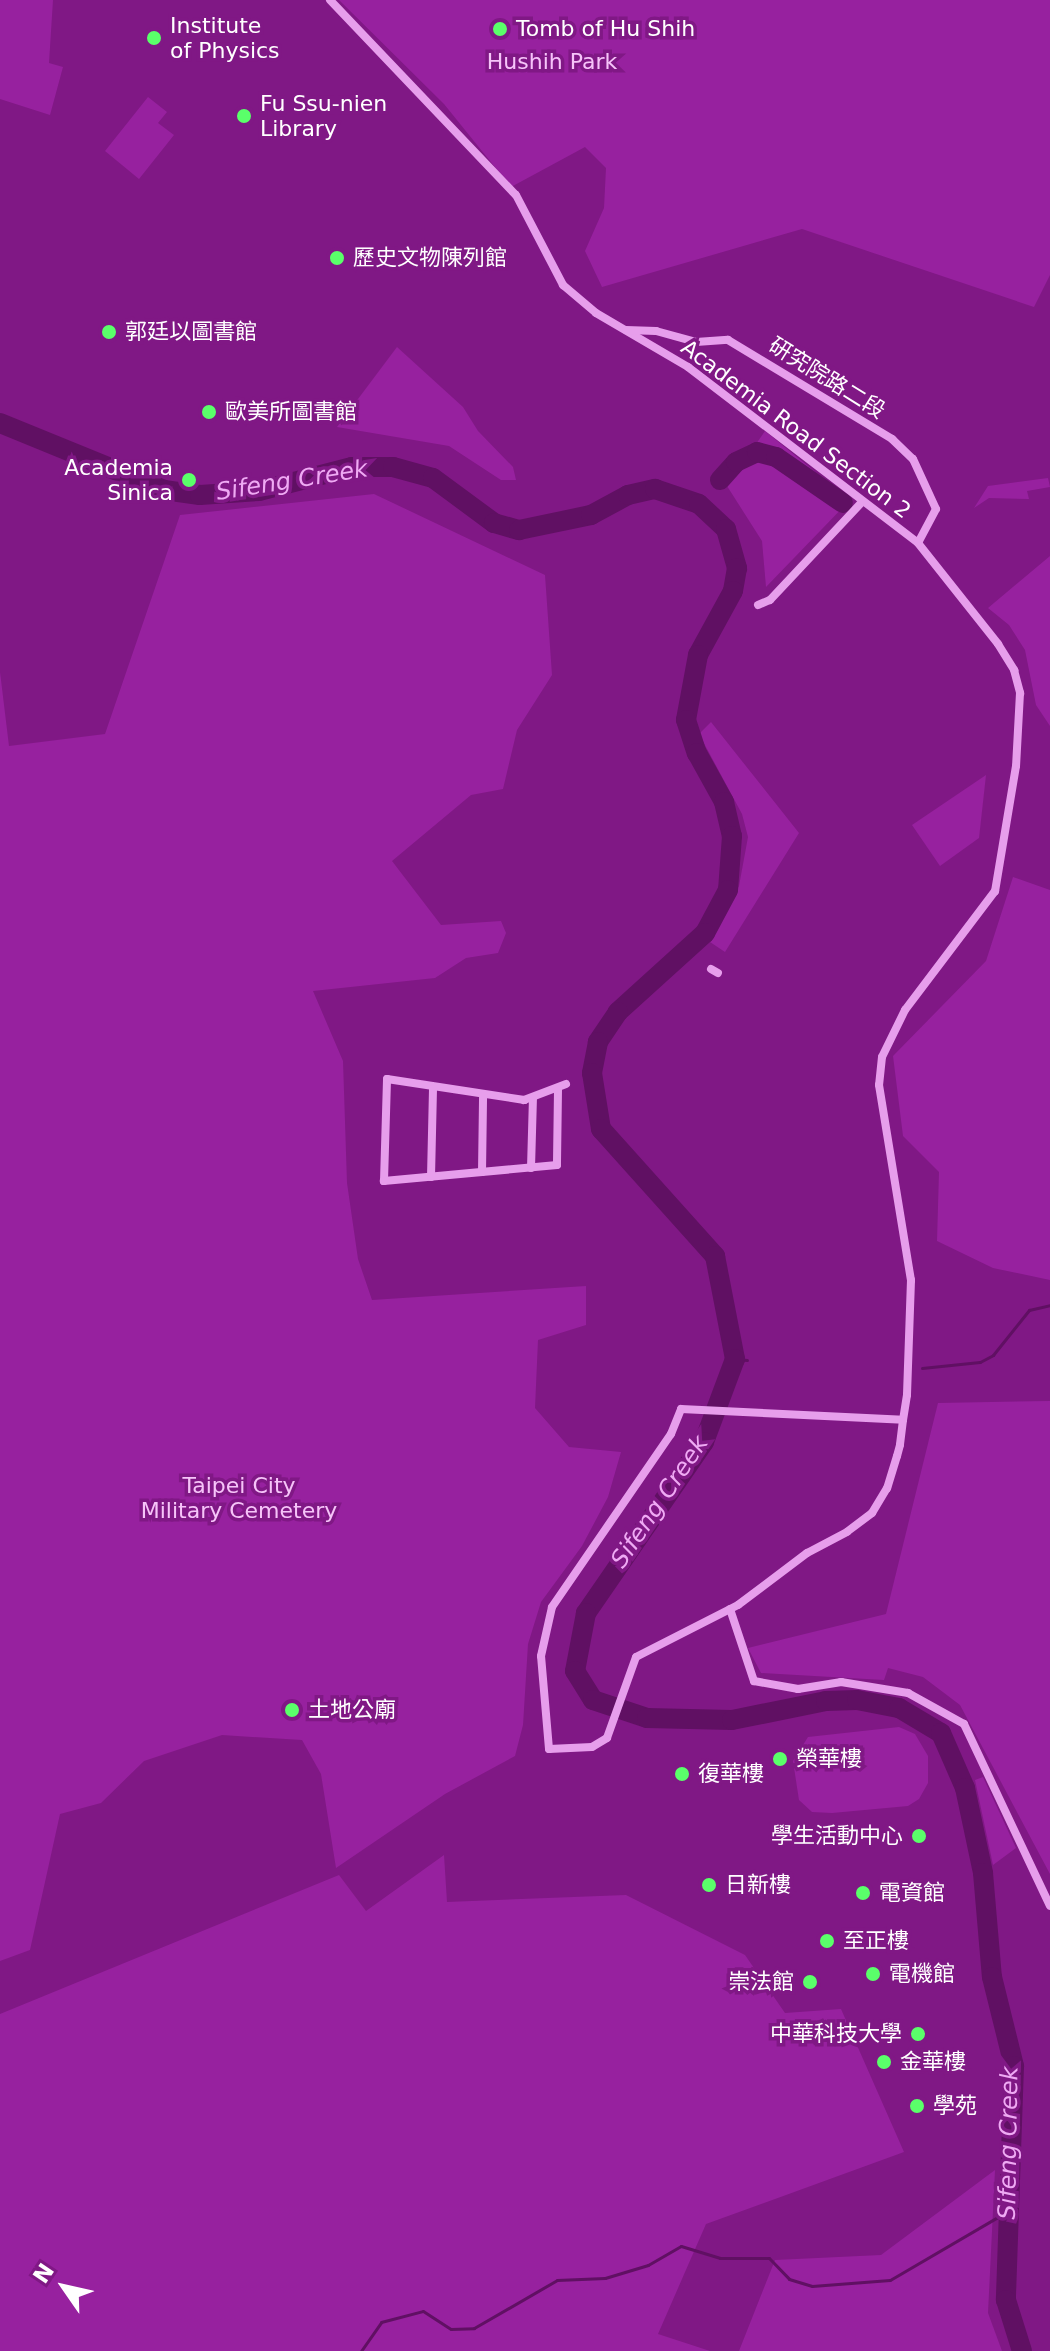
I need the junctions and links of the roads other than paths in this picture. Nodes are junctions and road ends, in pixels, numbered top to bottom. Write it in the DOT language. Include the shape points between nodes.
graph roads {
  1 [pos="330,0"];
  2 [pos="624,330"];
  3 [pos="862,502"];
  4 [pos="918,543"];
  5 [pos="758,605"];
  6 [pos="433,1089"];
  7 [pos="483,1096"];
  8 [pos="533,1098"];
  9 [pos="531,1168"];
  10 [pos="482,1172"];
  11 [pos="431,1177"];
  12 [pos="903,1420"];
  13 [pos="730,1609"];
  14 [pos="1050,1906"];
  1 -- 2 [label="street, Academia Road Section 2" via="516,195 562,285"];
  2 -- 3 [label="street, Academia Road Section 2" via="688,367"];
  2 -- 4 [label="street, 研究院路二段" via="656,331 696,342 728,340 892,439 913,459 936,509"];
  3 -- 4 [label="street, Academia Road Section 2"];
  3 -- 5 [label="street" via="770,600"];
  4 -- 12 [label="street, Academia Road Section 2" via="1014,670 1020,713 995,891 905,1010 882,1057 879,1085 911,1280 911,1358"];
  6 -- 7 [label="street"];
  6 -- 11 [label="street"];
  6 -- 11 [label="street" via="387,1079 384,1181"];
  7 -- 8 [label="street"];
  7 -- 10 [label="street"];
  8 -- 9 [label="street"];
  8 -- 9 [label="street" via="562,1087 557,1165"];
  9 -- 10 [label="street"];
  10 -- 11 [label="street"];
  12 -- 13 [label="street, Academia Road Section 2" via="894,1466 872,1513"];
  12 -- 13 [label="street, Academia Road Section 2" via="681,1409 671,1434 552,1607 541,1656 549,1749 592,1747 607,1738 636,1657"];
  13 -- 14 [label="street" via="754,1681 798,1689 841,1682 908,1693 964,1724"];
}
